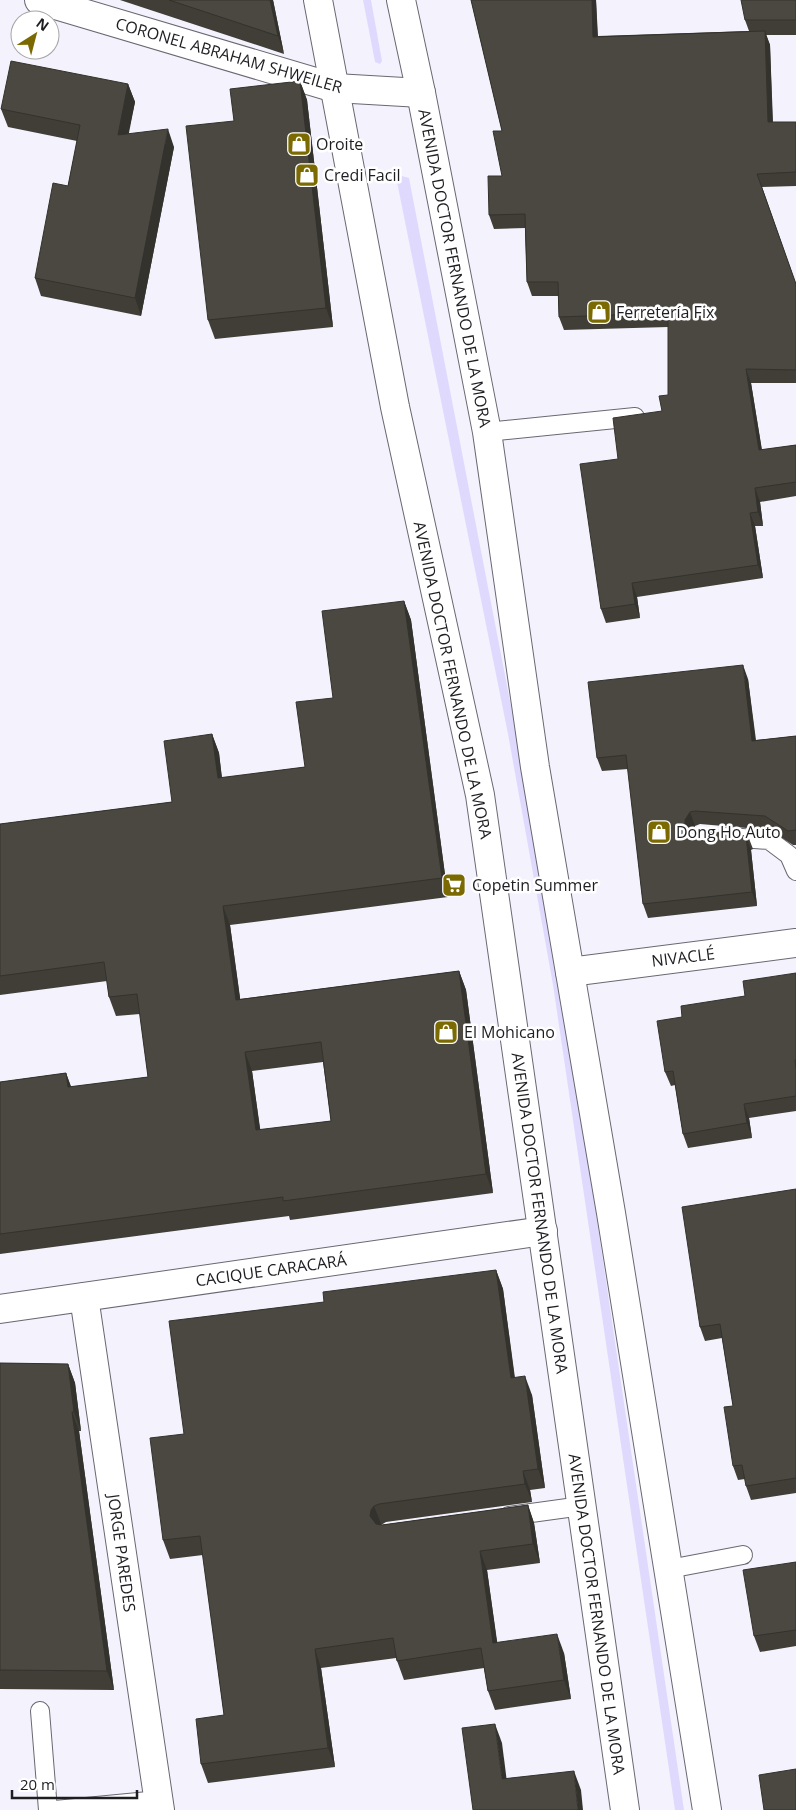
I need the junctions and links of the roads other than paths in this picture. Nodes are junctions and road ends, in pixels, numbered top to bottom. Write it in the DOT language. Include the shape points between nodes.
graph roads {
  1 [pos="39,0"];
  2 [pos="318,0"];
  3 [pos="401,0"];
  4 [pos="335,88"];
  5 [pos="421,93"];
  6 [pos="640,416"];
  7 [pos="487,432"];
  8 [pos="710,836"];
  9 [pos="796,871"];
  10 [pos="796,943"];
  11 [pos="570,972"];
  12 [pos="543,1231"];
  13 [pos="84,1297"];
  14 [pos="0,1309"];
  15 [pos="582,1506"];
  16 [pos="495,1518"];
  17 [pos="743,1555"];
  18 [pos="668,1569"];
  19 [pos="40,1711"];
  20 [pos="159,1805"];
  21 [pos="48,1810"];
  22 [pos="55,1810"];
  23 [pos="625,1810"];
  24 [pos="708,1810"];
  1 -- 4 [label="main road, CORONEL ABRAHAM SHWEILER"];
  2 -- 4 [label="main road, AVENIDA DOCTOR FERNANDO DE LA MORA"];
  3 -- 5 [label="main road, AVENIDA DOCTOR FERNANDO DE LA MORA"];
  4 -- 5 [label="main road, CORONEL ABRAHAM SHWEILER"];
  4 -- 12 [label="main road, AVENIDA DOCTOR FERNANDO DE LA MORA" via="395,407 480,795"];
  5 -- 7 [label="main road, AVENIDA DOCTOR FERNANDO DE LA MORA"];
  6 -- 7 [label="lane"];
  7 -- 11 [label="main road, AVENIDA DOCTOR FERNANDO DE LA MORA" via="535,767"];
  8 -- 9 [label="lane" via="769,840 789,855"];
  10 -- 11 [label="main road, NIVACLÉ"];
  11 -- 18 [label="main road, AVENIDA DOCTOR FERNANDO DE LA MORA"];
  12 -- 13 [label="main road, CACIQUE CARACARÁ"];
  12 -- 15 [label="main road, AVENIDA DOCTOR FERNANDO DE LA MORA"];
  13 -- 14 [label="main road, CACIQUE CARACARÁ"];
  13 -- 20 [label="main road, JORGE PAREDES"];
  15 -- 16 [label="lane"];
  15 -- 23 [label="main road, AVENIDA DOCTOR FERNANDO DE LA MORA"];
  17 -- 18 [label="lane"];
  18 -- 24 [label="main road, AVENIDA DOCTOR FERNANDO DE LA MORA"];
  19 -- 21 [label="lane"];
  20 -- 22 [label="lane"];
}
